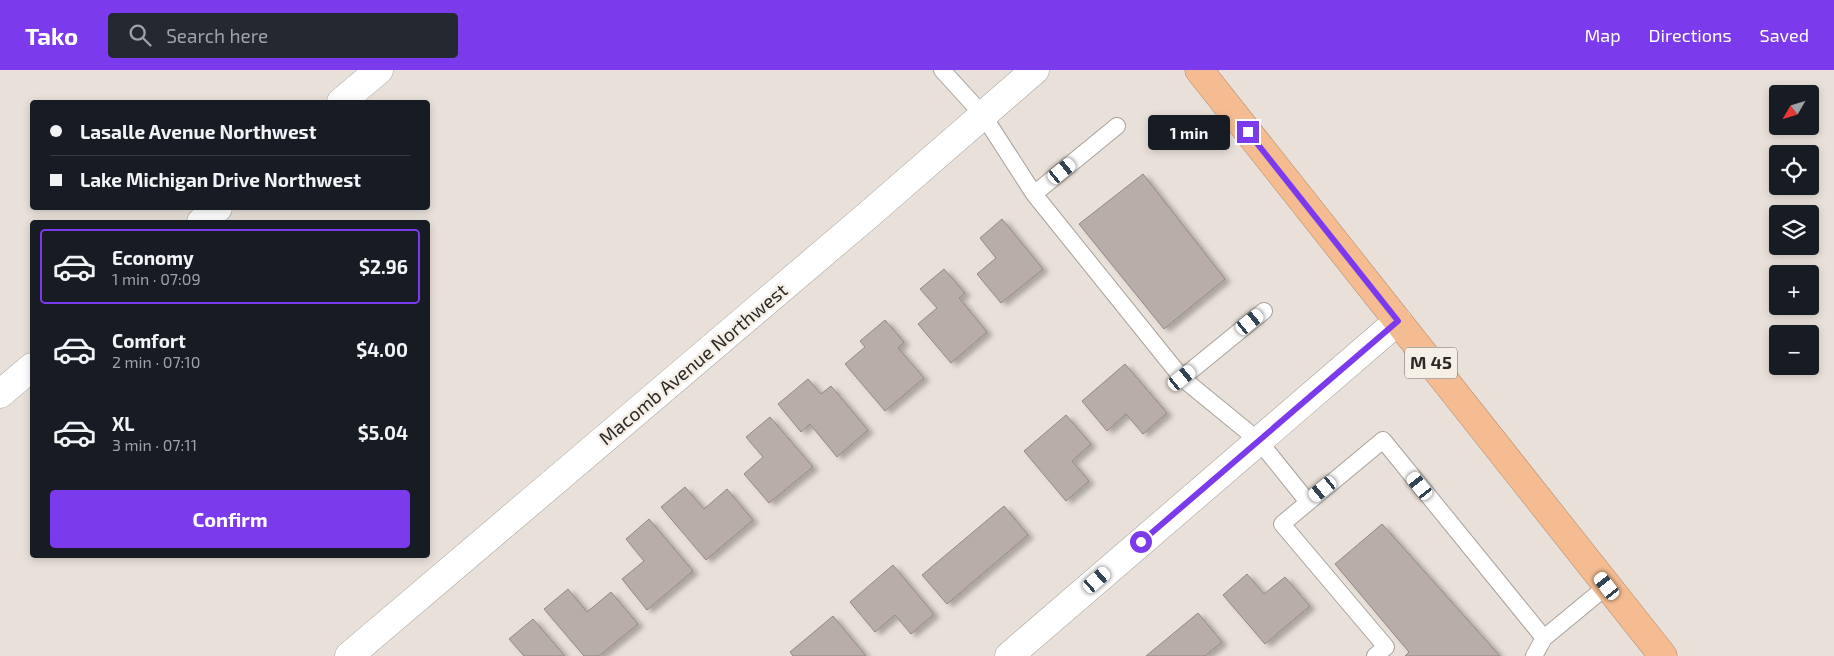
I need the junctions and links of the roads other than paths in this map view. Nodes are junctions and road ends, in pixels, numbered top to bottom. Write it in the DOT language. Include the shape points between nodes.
graph roads {
  1 [pos="379,70"];
  2 [pos="942,70"];
  3 [pos="1035,70"];
  4 [pos="1199,70"];
  5 [pos="343,100"];
  6 [pos="983,115"];
  7 [pos="1117,126"];
  8 [pos="1034,194"];
  9 [pos="216,210"];
  10 [pos="203,220"];
  11 [pos="1264,311"];
  12 [pos="1398,321"];
  13 [pos="30,369"];
  14 [pos="1182,378"];
  15 [pos="0,394"];
  16 [pos="1259,441"];
  17 [pos="1308,502"];
  18 [pos="1607,586"];
  19 [pos="1544,638"];
  20 [pos="349,656"];
  21 [pos="1009,656"];
  22 [pos="1375,656"];
  23 [pos="1534,656"];
  24 [pos="1663,656"];
  1 -- 5 [label="street"];
  2 -- 6 [label="lane"];
  3 -- 6 [label="street, Macomb Avenue Northwest"];
  4 -- 12 [label="highway, M 45"];
  6 -- 8 [label="lane"];
  6 -- 20 [label="street, Macomb Avenue Northwest"];
  7 -- 8 [label="lane"];
  8 -- 14 [label="lane"];
  9 -- 10 [label="street"];
  11 -- 14 [label="lane"];
  12 -- 16 [label="street"];
  12 -- 18 [label="highway, M 45"];
  13 -- 15 [label="street"];
  14 -- 16 [label="lane"];
  16 -- 17 [label="lane"];
  16 -- 21 [label="street"];
  17 -- 19 [label="lane" via="1383,440"];
  17 -- 22 [label="lane" via="1282,524 1386,647"];
  18 -- 19 [label="lane"];
  18 -- 24 [label="highway, M 45"];
  19 -- 23 [label="lane"];
}
